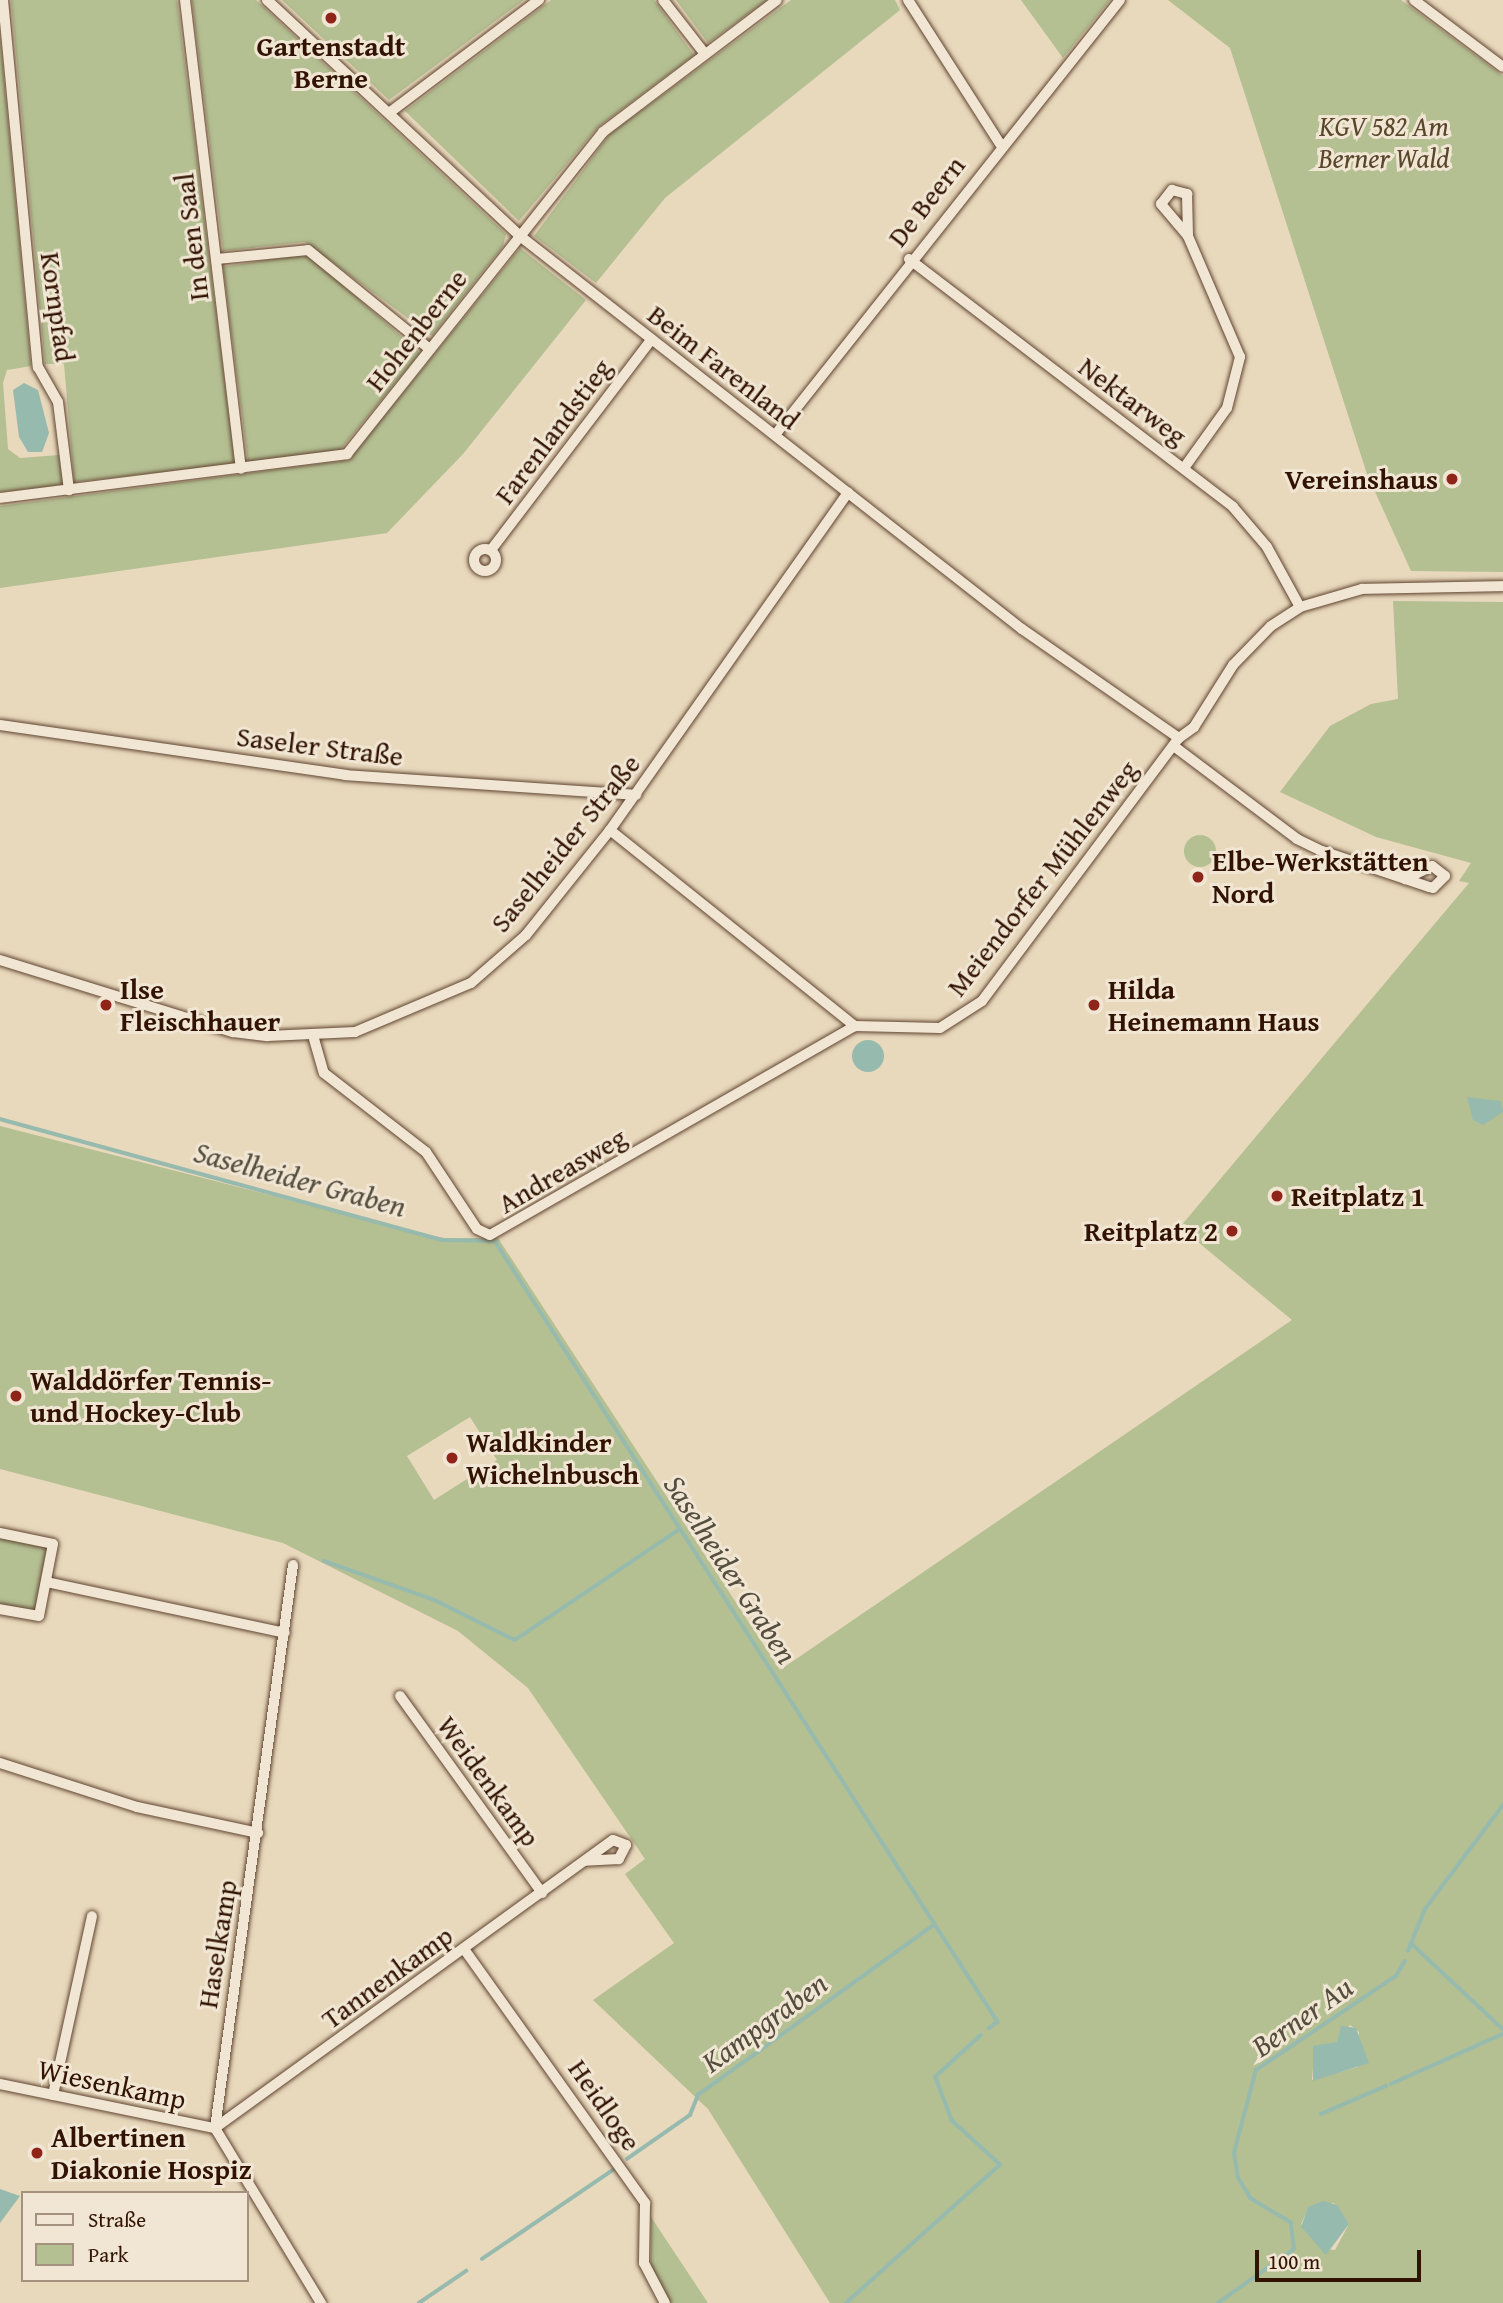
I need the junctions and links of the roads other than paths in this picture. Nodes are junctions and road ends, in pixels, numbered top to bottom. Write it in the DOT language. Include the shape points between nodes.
graph roads {
  1 [pos="3,0"];
  2 [pos="185,0"];
  3 [pos="267,0"];
  4 [pos="539,0"];
  5 [pos="663,0"];
  6 [pos="777,0"];
  7 [pos="908,0"];
  8 [pos="1120,0"];
  9 [pos="1415,0"];
  10 [pos="705,54"];
  11 [pos="1503,67"];
  12 [pos="388,113"];
  13 [pos="1000,144"];
  14 [pos="520,236"];
  15 [pos="1188,236"];
  16 [pos="217,258"];
  17 [pos="909,259"];
  18 [pos="652,339"];
  19 [pos="430,349"];
  20 [pos="775,435"];
  21 [pos="1184,468"];
  22 [pos="241,469"];
  23 [pos="69,490"];
  24 [pos="848,492"];
  25 [pos="0,498"];
  26 [pos="491,550"];
  27 [pos="1503,586"];
  28 [pos="1300,607"];
  29 [pos="0,725"];
  30 [pos="1177,743"];
  31 [pos="636,795"];
  32 [pos="610,830"];
  33 [pos="1405,879"];
  34 [pos="0,960"];
  35 [pos="855,1026"];
  36 [pos="314,1038"];
  37 [pos="0,1533"];
  38 [pos="293,1565"];
  39 [pos="46,1582"];
  40 [pos="0,1609"];
  41 [pos="285,1633"];
  42 [pos="400,1696"];
  43 [pos="0,1763"];
  44 [pos="258,1833"];
  45 [pos="585,1861"];
  46 [pos="541,1892"];
  47 [pos="92,1916"];
  48 [pos="464,1949"];
  49 [pos="0,2084"];
  50 [pos="53,2095"];
  51 [pos="215,2128"];
  52 [pos="321,2303"];
  53 [pos="664,2303"];
  1 -- 23 [label="street, Kornpfad" via="38,367 58,402"];
  2 -- 16 [label="street, In den Saal"];
  3 -- 12 [label="street, Beim Farenland"];
  4 -- 12 [label="street"];
  5 -- 10 [label="street"];
  6 -- 10 [label="street, Hohenberne"];
  7 -- 13 [label="street"];
  8 -- 13 [label="street, De Beern"];
  9 -- 11 [label="street"];
  10 -- 14 [label="street, Hohenberne" via="603,132"];
  12 -- 14 [label="street, Beim Farenland"];
  13 -- 17 [label="street, De Beern"];
  14 -- 18 [label="street, Beim Farenland"];
  14 -- 19 [label="street, Hohenberne"];
  15 -- 21 [label="street" via="1240,357 1227,408"];
  16 -- 19 [label="street" via="308,250"];
  16 -- 22 [label="street, In den Saal"];
  17 -- 20 [label="street, De Beern"];
  17 -- 21 [label="street, Nektarweg"];
  18 -- 20 [label="street, Beim Farenland"];
  18 -- 26 [label="street, Farenlandstieg"];
  19 -- 22 [label="street, Hohenberne" via="347,454"];
  20 -- 24 [label="street, Beim Farenland"];
  21 -- 28 [label="street, Nektarweg" via="1233,507 1267,547"];
  22 -- 23 [label="street, Hohenberne"];
  23 -- 25 [label="street, Hohenberne"];
  24 -- 30 [label="street, Beim Farenland"];
  24 -- 31 [label="street, Saselheider Straße"];
  27 -- 28 [label="street, Meiendorfer Mühlenweg" via="1370,588"];
  28 -- 30 [label="street, Meiendorfer Mühlenweg" via="1251,643 1191,731"];
  29 -- 31 [label="street, Saseler Straße" via="352,776"];
  30 -- 33 [label="street, Beim Farenland" via="1288,834"];
  30 -- 35 [label="street, Meiendorfer Mühlenweg" via="969,1013 922,1030"];
  31 -- 32 [label="street, Saselheider Straße"];
  32 -- 35 [label="street"];
  32 -- 36 [label="street, Saselheider Straße" via="526,935 471,983 355,1032"];
  34 -- 36 [label="street, Saselheider Straße" via="233,1032"];
  35 -- 36 [label="street, Andreasweg" via="490,1235 477,1228 426,1152 324,1073"];
  37 -- 39 [label="street" via="53,1544"];
  38 -- 41 [label="street, Haselkamp"];
  39 -- 40 [label="street" via="39,1616"];
  39 -- 41 [label="street"];
  41 -- 44 [label="street, Haselkamp"];
  42 -- 46 [label="street, Weidenkamp"];
  43 -- 44 [label="street" via="137,1807"];
  44 -- 51 [label="street, Haselkamp"];
  45 -- 46 [label="street, Tannenkamp"];
  46 -- 48 [label="street, Tannenkamp"];
  47 -- 50 [label="street"];
  48 -- 51 [label="street, Tannenkamp"];
  48 -- 53 [label="street, Heidloge" via="645,2203 644,2263"];
  49 -- 50 [label="street, Wiesenkamp"];
  50 -- 51 [label="street, Wiesenkamp"];
  51 -- 52 [label="street"];
}
